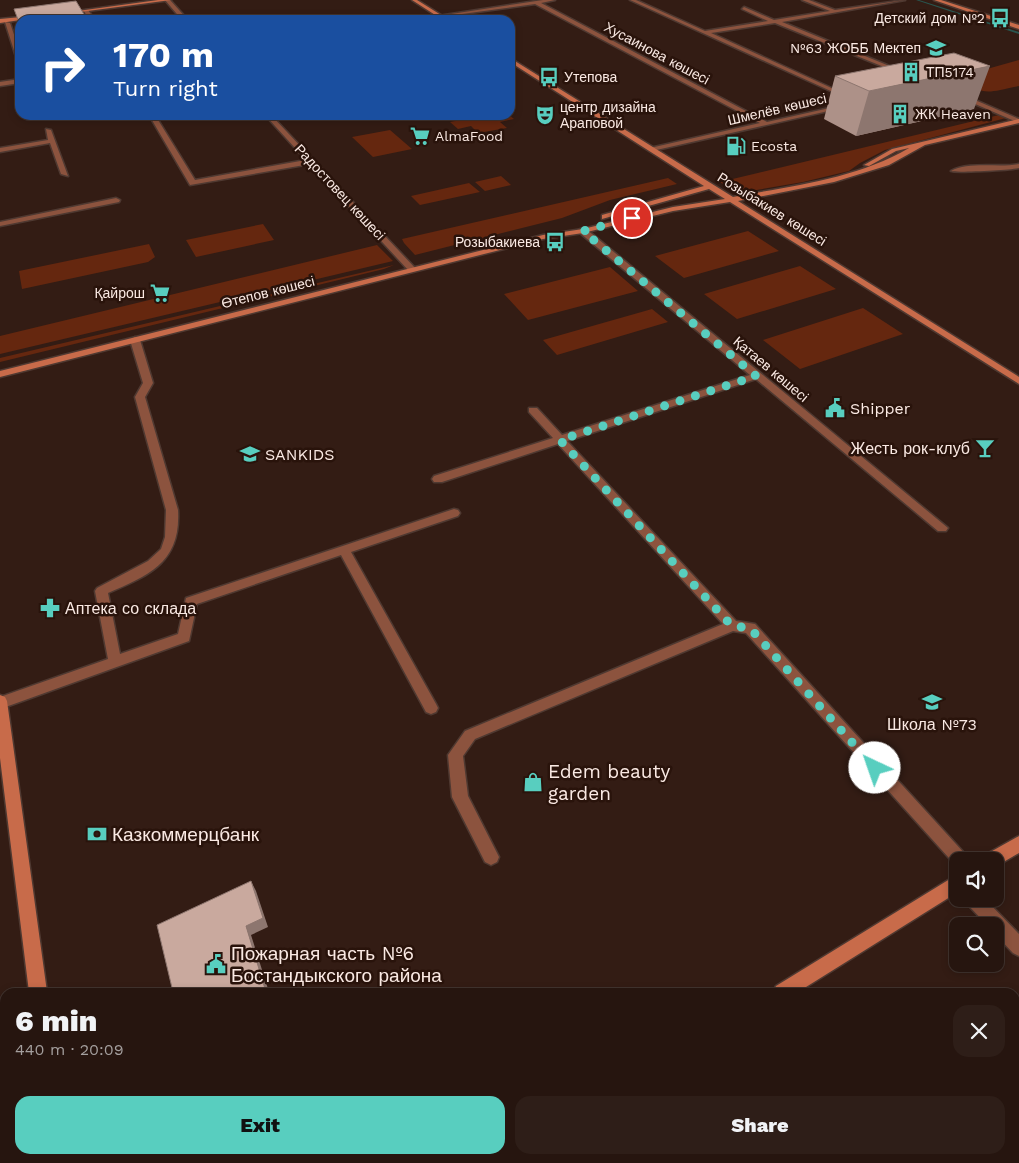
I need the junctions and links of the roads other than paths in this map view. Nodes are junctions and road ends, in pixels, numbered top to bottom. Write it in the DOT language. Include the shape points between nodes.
graph roads {
  1 [pos="168,0"];
  2 [pos="414,0"];
  3 [pos="553,0"];
  4 [pos="632,0"];
  5 [pos="804,0"];
  6 [pos="903,0"];
  7 [pos="936,0"];
  8 [pos="536,3"];
  9 [pos="744,8"];
  10 [pos="86,10"];
  11 [pos="835,11"];
  12 [pos="58,14"];
  13 [pos="89,15"];
  14 [pos="180,15"];
  15 [pos="438,15"];
  16 [pos="447,15"];
  17 [pos="15,19"];
  18 [pos="0,21"];
  19 [pos="774,21"];
  20 [pos="7,23"];
  21 [pos="1019,27"];
  22 [pos="702,33"];
  23 [pos="15,46"];
  24 [pos="515,63"];
  25 [pos="909,75"];
  26 [pos="15,82"];
  27 [pos="0,84"];
  28 [pos="955,94"];
  29 [pos="155,120"];
  30 [pos="274,120"];
  31 [pos="1019,120"];
  32 [pos="766,124"];
  33 [pos="48,130"];
  34 [pos="52,141"];
  35 [pos="0,150"];
  36 [pos="652,150"];
  37 [pos="313,161"];
  38 [pos="1019,166"];
  39 [pos="955,171"];
  40 [pos="65,174"];
  41 [pos="711,186"];
  42 [pos="116,200"];
  43 [pos="732,200"];
  44 [pos="0,224"];
  45 [pos="583,231"];
  46 [pos="543,237"];
  47 [pos="412,269"];
  48 [pos="135,340"];
  49 [pos="0,374"];
  50 [pos="756,376"];
  51 [pos="1019,381"];
  52 [pos="533,410"];
  53 [pos="560,440"];
  54 [pos="438,479"];
  55 [pos="454,513"];
  56 [pos="942,528"];
  57 [pos="344,550"];
  58 [pos="732,626"];
  59 [pos="115,662"];
  60 [pos="0,702"];
  61 [pos="431,708"];
  62 [pos="1019,844"];
  63 [pos="952,852"];
  64 [pos="1004,853"];
  65 [pos="491,857"];
  66 [pos="949,888"];
  67 [pos="982,907"];
  68 [pos="1019,947"];
  69 [pos="37,988"];
  70 [pos="788,988"];
  1 -- 10 [label="street"];
  1 -- 14 [label="street"];
  2 -- 15 [label="street"];
  3 -- 8 [label="street"];
  4 -- 22 [label="street"];
  5 -- 11 [label="street"];
  6 -- 11 [label="street"];
  7 -- 21 [label="street"];
  8 -- 16 [label="street"];
  8 -- 32 [label="street, Хусаинова көшесі"];
  9 -- 19 [label="street"];
  10 -- 12 [label="street"];
  10 -- 13 [label="street"];
  11 -- 19 [label="street"];
  17 -- 18 [label="street"];
  19 -- 22 [label="street"];
  19 -- 25 [label="street"];
  20 -- 23 [label="street"];
  22 -- 32 [label="street, Шмелёв көшесі" via="853,102"];
  24 -- 36 [label="street, Розыбакиев көшесі"];
  26 -- 27 [label="street"];
  28 -- 31 [label="street"];
  29 -- 37 [label="street" via="193,183"];
  30 -- 37 [label="street, Радостовец көшесі"];
  31 -- 43 [label="street, Өтепов көшесі" via="922,144 887,164 831,180"];
  32 -- 36 [label="street, Шмелёв көшесі"];
  33 -- 34 [label="street"];
  34 -- 35 [label="street"];
  34 -- 40 [label="street"];
  36 -- 41 [label="street, Розыбакиев көшесі"];
  37 -- 47 [label="street, Радостовец көшесі"];
  38 -- 39 [label="street"];
  41 -- 43 [label="street, Розыбакиев көшесі"];
  41 -- 46 [label="street, Өтепов көшесі"];
  42 -- 44 [label="street"];
  43 -- 45 [label="street, Өтепов көшесі" via="648,214"];
  43 -- 51 [label="street, Розыбакиев көшесі"];
  45 -- 46 [label="street, Өтепов көшесі"];
  45 -- 50 [label="street, Қатаев көшесі"];
  46 -- 47 [label="street, Өтепов көшесі"];
  47 -- 48 [label="street, Өтепов көшесі"];
  48 -- 49 [label="street, Өтепов көшесі"];
  48 -- 59 [label="street" via="148,383 140,397 172,510 173,524 165,552 140,573 101,591"];
  50 -- 53 [label="street"];
  50 -- 56 [label="street, Қатаев көшесі"];
  52 -- 53 [label="street"];
  53 -- 54 [label="street"];
  53 -- 58 [label="street"];
  55 -- 57 [label="street"];
  57 -- 59 [label="street" via="191,601 184,637"];
  57 -- 61 [label="street"];
  58 -- 63 [label="street" via="750,628"];
  58 -- 65 [label="street" via="470,735 455,755 460,797"];
  59 -- 60 [label="street"];
  60 -- 69 [label="street"];
  62 -- 64 [label="street"];
  66 -- 70 [label="street"];
  67 -- 68 [label="street"];
}
